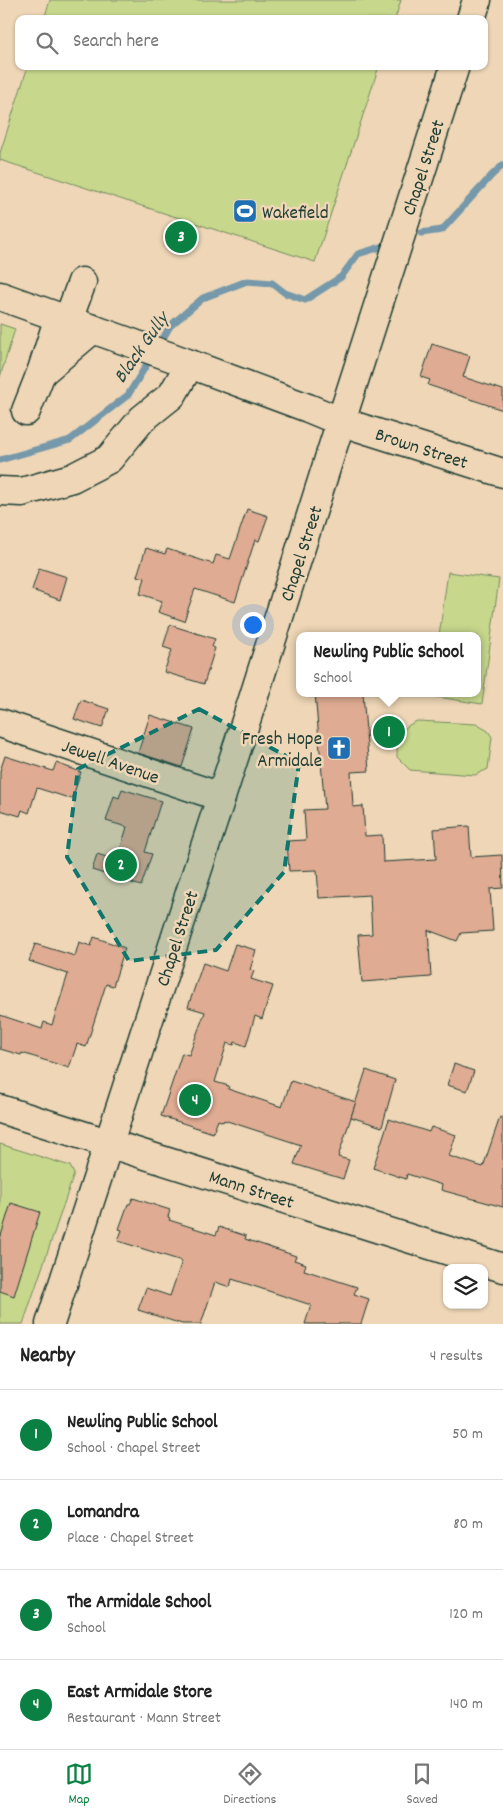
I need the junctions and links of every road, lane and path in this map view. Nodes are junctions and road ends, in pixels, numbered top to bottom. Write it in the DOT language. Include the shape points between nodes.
graph roads {
  1 [pos="477,0"];
  2 [pos="472,15"];
  3 [pos="454,70"];
  4 [pos="82,282"];
  5 [pos="0,296"];
  6 [pos="74,322"];
  7 [pos="180,360"];
  8 [pos="41,374"];
  9 [pos="26,411"];
  10 [pos="342,422"];
  11 [pos="503,473"];
  12 [pos="0,491"];
  13 [pos="0,723"];
  14 [pos="221,797"];
  15 [pos="0,1109"];
  16 [pos="108,1143"];
  17 [pos="503,1268"];
  18 [pos="50,1324"];
  1 -- 2 [label="street"];
  3 -- 10 [label="street, Chapel Street"];
  4 -- 6 [label="street"];
  5 -- 6 [label="street, Brown Street"];
  6 -- 7 [label="street, Brown Street"];
  6 -- 8 [label="street"];
  6 -- 8 [label="street"];
  7 -- 10 [label="street, Brown Street"];
  7 -- 12 [label="street" via="172,395 142,419 109,459 72,478 22,492"];
  8 -- 9 [label="street"];
  10 -- 11 [label="street, Brown Street"];
  10 -- 14 [label="street, Chapel Street"];
  13 -- 14 [label="street, Jewell Avenue"];
  14 -- 16 [label="street, Chapel Street"];
  15 -- 16 [label="street, Mann Street"];
  16 -- 17 [label="street, Mann Street"];
  16 -- 18 [label="street, Chapel Street"];
}
